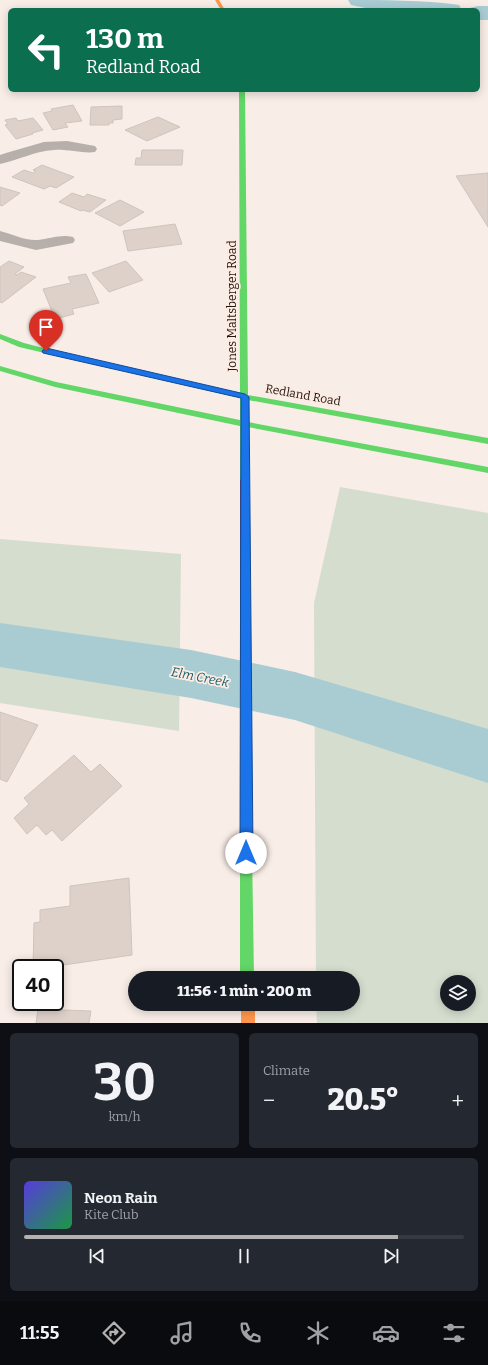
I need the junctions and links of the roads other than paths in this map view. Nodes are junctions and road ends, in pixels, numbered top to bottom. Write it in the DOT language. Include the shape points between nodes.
graph roads {
  1 [pos="242,92"];
  2 [pos="90,149"];
  3 [pos="0,160"];
  4 [pos="0,236"];
  5 [pos="67,240"];
  6 [pos="0,336"];
  7 [pos="0,368"];
  8 [pos="245,397"];
  9 [pos="245,424"];
  10 [pos="488,441"];
  11 [pos="488,470"];
  12 [pos="247,971"];
  13 [pos="248,1011"];
  14 [pos="248,1023"];
  1 -- 8 [label="main road, Jones Maltsberger Road"];
  2 -- 3 [label="street" via="68,144 18,153"];
  4 -- 5 [label="street" via="36,245"];
  6 -- 8 [label="main road, Redland Road" via="70,357"];
  7 -- 9 [label="main road" via="55,384"];
  8 -- 9 [label="main road, Jones Maltsberger Road"];
  8 -- 10 [label="main road, Redland Road"];
  9 -- 11 [label="main road"];
  9 -- 12 [label="main road, Jones Maltsberger Road"];
  13 -- 14 [label="main road"];
}
